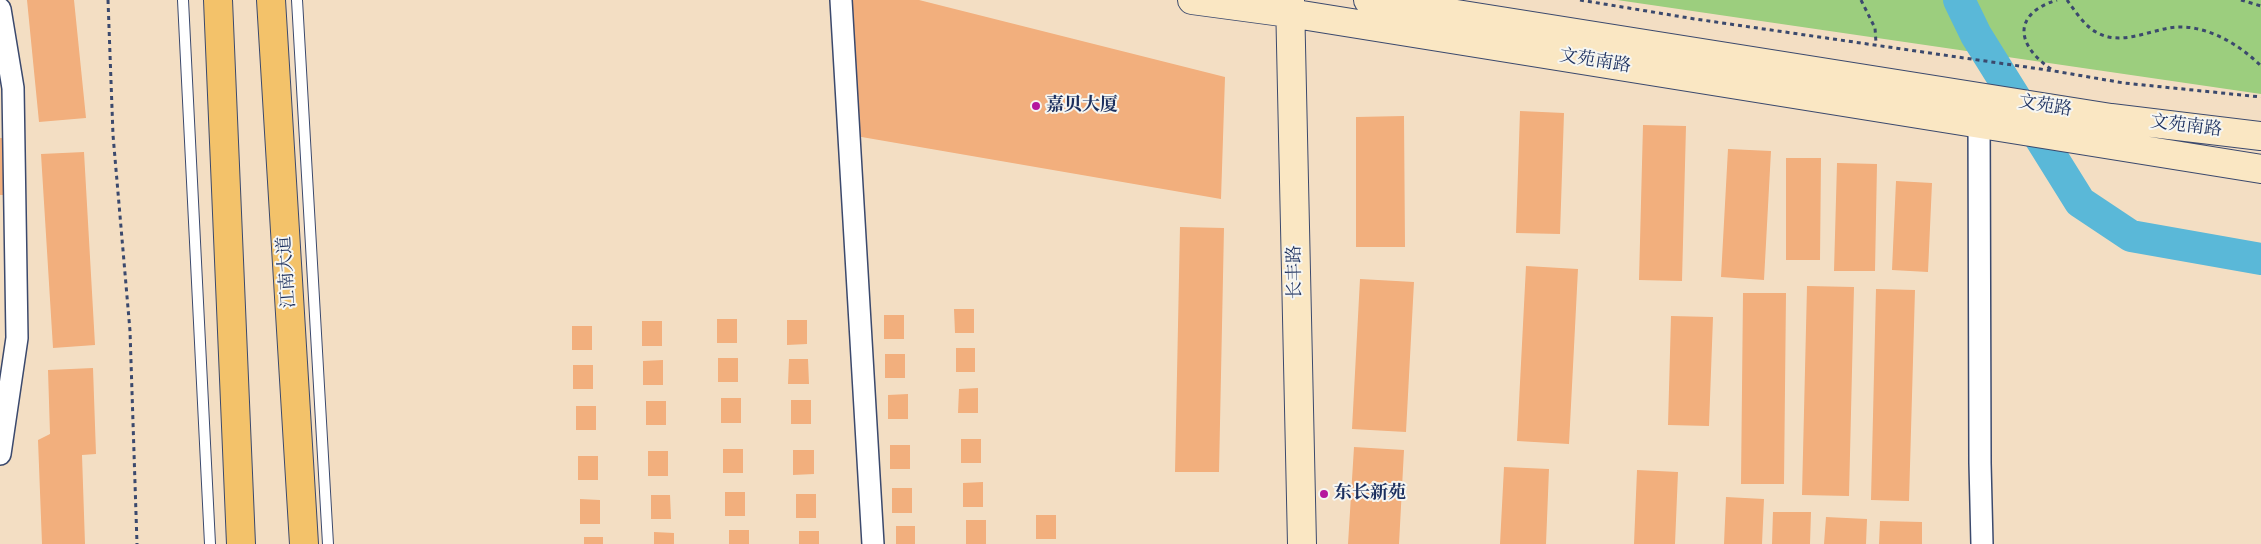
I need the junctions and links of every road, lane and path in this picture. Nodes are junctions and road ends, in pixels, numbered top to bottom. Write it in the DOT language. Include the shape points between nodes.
graph roads {
  1 [pos="108,0"];
  2 [pos="183,0"];
  3 [pos="218,0"];
  4 [pos="271,0"];
  5 [pos="297,0"];
  6 [pos="841,0"];
  7 [pos="1192,0"];
  8 [pos="1368,0"];
  9 [pos="1580,0"];
  10 [pos="1861,0"];
  11 [pos="2057,0"];
  12 [pos="2067,0"];
  13 [pos="2241,0"];
  14 [pos="2261,6"];
  15 [pos="1290,7"];
  16 [pos="0,8"];
  17 [pos="1876,44"];
  18 [pos="2261,66"];
  19 [pos="2054,70"];
  20 [pos="2261,97"];
  21 [pos="1986,116"];
  22 [pos="2111,118"];
  23 [pos="2261,136"];
  24 [pos="2130,148"];
  25 [pos="2261,168"];
  26 [pos="0,454"];
  27 [pos="137,544"];
  28 [pos="210,544"];
  29 [pos="241,544"];
  30 [pos="304,544"];
  31 [pos="328,544"];
  32 [pos="873,544"];
  33 [pos="1302,544"];
  34 [pos="1982,544"];
  1 -- 27 [label="path" via="112,135 130,331"];
  2 -- 28 [label="lane"];
  3 -- 29 [label="highway"];
  4 -- 30 [label="highway, 江南大道"];
  5 -- 31 [label="lane"];
  6 -- 32 [label="street"];
  7 -- 15 [label="main road, 文苑南路"];
  8 -- 21 [label="main road, 文苑南路"];
  9 -- 17 [label="path"];
  10 -- 17 [label="path" via="1875,28"];
  11 -- 19 [label="path" via="2028,16 2023,26 2026,40 2034,52"];
  12 -- 18 [label="path" via="2098,34 2117,38 2171,27 2190,27 2208,31 2238,47"];
  13 -- 14 [label="path"];
  15 -- 21 [label="main road, 文苑南路"];
  15 -- 33 [label="main road, 长丰路"];
  16 -- 26 [label="street" via="13,88 17,338"];
  17 -- 19 [label="path"];
  19 -- 20 [label="path" via="2124,83"];
  21 -- 22 [label="main road, 文苑路"];
  21 -- 24 [label="main road, 文苑路"];
  21 -- 34 [label="street" via="1980,463"];
  22 -- 23 [label="main road, 文苑南路"];
  24 -- 25 [label="main road, 文苑南路"];
}
